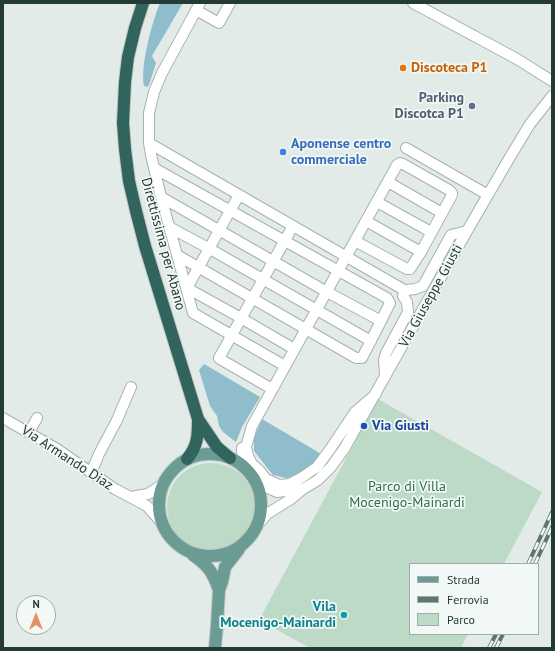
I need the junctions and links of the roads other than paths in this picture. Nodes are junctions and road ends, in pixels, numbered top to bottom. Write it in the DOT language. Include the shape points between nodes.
graph roads {
  1 [pos="144,3"];
  2 [pos="230,3"];
  3 [pos="413,3"];
  4 [pos="198,6"];
  5 [pos="552,81"];
  6 [pos="552,96"];
  7 [pos="149,143"];
  8 [pos="406,148"];
  9 [pos="154,168"];
  10 [pos="388,182"];
  11 [pos="239,195"];
  12 [pos="488,195"];
  13 [pos="161,197"];
  14 [pos="377,202"];
  15 [pos="231,210"];
  16 [pos="442,213"];
  17 [pos="366,221"];
  18 [pos="293,226"];
  19 [pos="169,227"];
  20 [pos="220,230"];
  21 [pos="432,232"];
  22 [pos="467,232"];
  23 [pos="285,241"];
  24 [pos="355,241"];
  25 [pos="210,248"];
  26 [pos="421,252"];
  27 [pos="177,255"];
  28 [pos="346,257"];
  29 [pos="274,261"];
  30 [pos="199,267"];
  31 [pos="338,271"];
  32 [pos="264,280"];
  33 [pos="187,288"];
  34 [pos="406,291"];
  35 [pos="327,292"];
  36 [pos="253,298"];
  37 [pos="316,310"];
  38 [pos="241,318"];
  39 [pos="381,321"];
  40 [pos="306,328"];
  41 [pos="232,335"];
  42 [pos="371,341"];
  43 [pos="294,349"];
  44 [pos="285,366"];
  45 [pos="386,377"];
  46 [pos="131,388"];
  47 [pos="272,390"];
  48 [pos="376,394"];
  49 [pos="3,418"];
  50 [pos="37,418"];
  51 [pos="198,419"];
  52 [pos="252,426"];
  53 [pos="29,433"];
  54 [pos="230,458"];
  55 [pos="187,459"];
  56 [pos="243,466"];
  57 [pos="91,473"];
  58 [pos="252,476"];
  59 [pos="163,484"];
  60 [pos="302,489"];
  61 [pos="131,497"];
  62 [pos="161,522"];
  63 [pos="257,526"];
  64 [pos="241,546"];
  65 [pos="190,553"];
  66 [pos="219,590"];
  67 [pos="215,648"];
  1 -- 51 [label="highway, Direttissima per Abano" via="135,28 124,82 124,149 136,211"];
  2 -- 4 [label="street" via="219,23"];
  3 -- 5 [label="street" via="517,59"];
  4 -- 7 [label="street" via="154,92 149,113"];
  6 -- 12 [label="street, Via Giuseppe Giusti" via="530,124"];
  7 -- 9 [label="street"];
  7 -- 11 [label="street"];
  8 -- 12 [label="street"];
  9 -- 13 [label="street"];
  9 -- 15 [label="street"];
  10 -- 14 [label="street"];
  10 -- 16 [label="street"];
  10 -- 16 [label="street" via="400,163 449,190 452,195"];
  11 -- 15 [label="street"];
  11 -- 18 [label="street"];
  12 -- 22 [label="street, Via Giuseppe Giusti"];
  13 -- 19 [label="street"];
  13 -- 20 [label="street"];
  14 -- 17 [label="street"];
  14 -- 21 [label="street"];
  15 -- 20 [label="street"];
  15 -- 23 [label="street"];
  16 -- 21 [label="street"];
  17 -- 24 [label="street"];
  17 -- 26 [label="street"];
  18 -- 23 [label="street"];
  18 -- 28 [label="street"];
  19 -- 25 [label="street"];
  19 -- 27 [label="street"];
  20 -- 25 [label="street"];
  20 -- 29 [label="street"];
  21 -- 26 [label="street"];
  22 -- 34 [label="street" via="451,235 423,286"];
  22 -- 45 [label="street, Via Giuseppe Giusti"];
  23 -- 29 [label="street"];
  23 -- 31 [label="street"];
  24 -- 26 [label="street" via="407,269 410,269"];
  24 -- 28 [label="street"];
  25 -- 30 [label="street"];
  25 -- 32 [label="street"];
  27 -- 30 [label="street"];
  27 -- 33 [label="street"];
  28 -- 31 [label="street"];
  28 -- 34 [label="street"];
  29 -- 32 [label="street"];
  29 -- 35 [label="street"];
  30 -- 33 [label="street"];
  30 -- 36 [label="street"];
  31 -- 35 [label="street"];
  31 -- 39 [label="street" via="389,300 390,303"];
  32 -- 36 [label="street"];
  32 -- 37 [label="street"];
  33 -- 38 [label="street"];
  33 -- 41 [label="street" via="193,313"];
  34 -- 45 [label="street" via="403,296 407,302 408,312 386,353"];
  35 -- 37 [label="street"];
  35 -- 39 [label="street"];
  36 -- 38 [label="street"];
  36 -- 40 [label="street"];
  37 -- 40 [label="street"];
  37 -- 42 [label="street"];
  38 -- 41 [label="street"];
  38 -- 43 [label="street"];
  39 -- 42 [label="street"];
  40 -- 42 [label="street" via="356,358 362,358"];
  40 -- 43 [label="street"];
  41 -- 44 [label="street"];
  41 -- 47 [label="street" via="219,358"];
  43 -- 44 [label="street"];
  44 -- 47 [label="street"];
  45 -- 48 [label="street, Via Giuseppe Giusti"];
  46 -- 57 [label="street"];
  47 -- 52 [label="street"];
  48 -- 52 [label="street" via="355,412 317,467 290,484 279,485 266,479 252,464 246,447"];
  48 -- 60 [label="street, Via Giuseppe Giusti" via="331,467 318,480"];
  49 -- 53 [label="street, Via Armando Diaz"];
  50 -- 53 [label="street"];
  51 -- 54 [label="highway, Direttissima per Abano" via="217,447"];
  51 -- 55 [label="highway, Direttissima per Abano" via="195,447"];
  52 -- 56 [label="street" via="242,445"];
  53 -- 57 [label="street, Via Armando Diaz"];
  54 -- 55 [label="main road" via="216,454"];
  54 -- 56 [label="main road"];
  55 -- 59 [label="main road" via="173,470"];
  56 -- 58 [label="main road"];
  57 -- 61 [label="street, Via Armando Diaz"];
  58 -- 60 [label="street, Via Giuseppe Giusti" via="277,492"];
  58 -- 63 [label="main road" via="260,497 261,509"];
  59 -- 61 [label="street" via="148,494"];
  59 -- 62 [label="main road" via="158,503"];
  60 -- 63 [label="street, Via Giuseppe Giusti" via="291,500 267,514"];
  61 -- 62 [label="street, Via Armando Diaz" via="147,506"];
  62 -- 65 [label="main road" via="178,546"];
  63 -- 64 [label="main road"];
  64 -- 65 [label="main road" via="225,554 208,557"];
  64 -- 66 [label="main road" via="225,567"];
  65 -- 66 [label="main road" via="211,570"];
  66 -- 67 [label="main road"];
}
